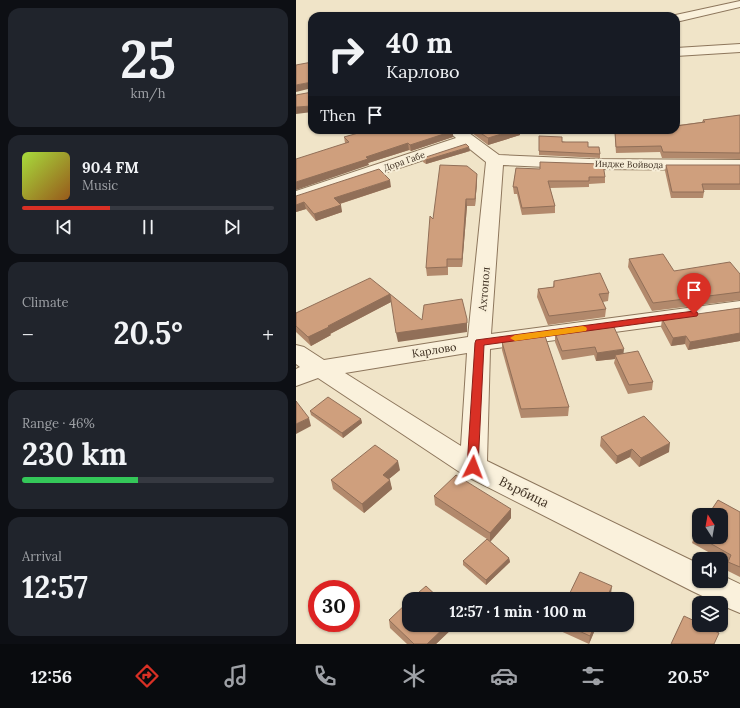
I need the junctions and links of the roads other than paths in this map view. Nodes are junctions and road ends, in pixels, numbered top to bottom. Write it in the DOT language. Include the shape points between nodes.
graph roads {
  1 [pos="740,4"];
  2 [pos="680,17"];
  3 [pos="740,48"];
  4 [pos="680,52"];
  5 [pos="461,135"];
  6 [pos="495,160"];
  7 [pos="740,165"];
  8 [pos="296,197"];
  9 [pos="740,308"];
  10 [pos="479,343"];
  11 [pos="296,353"];
  12 [pos="307,373"];
  13 [pos="473,467"];
  14 [pos="692,576"];
  15 [pos="717,588"];
  16 [pos="740,599"];
  1 -- 2 [label="street"];
  3 -- 4 [label="street"];
  5 -- 6 [label="street"];
  5 -- 8 [label="street, Дора Габе"];
  6 -- 7 [label="street, Индже Войвода" via="590,164"];
  6 -- 10 [label="street, Ахтопол"];
  9 -- 10 [label="street, Карлово"];
  10 -- 12 [label="street, Карлово"];
  10 -- 13 [label="street, Ахтопол"];
  11 -- 12 [label="street, Върбица"];
  12 -- 13 [label="street, Върбица"];
  13 -- 14 [label="street, Върбица"];
  15 -- 16 [label="street"];
}
